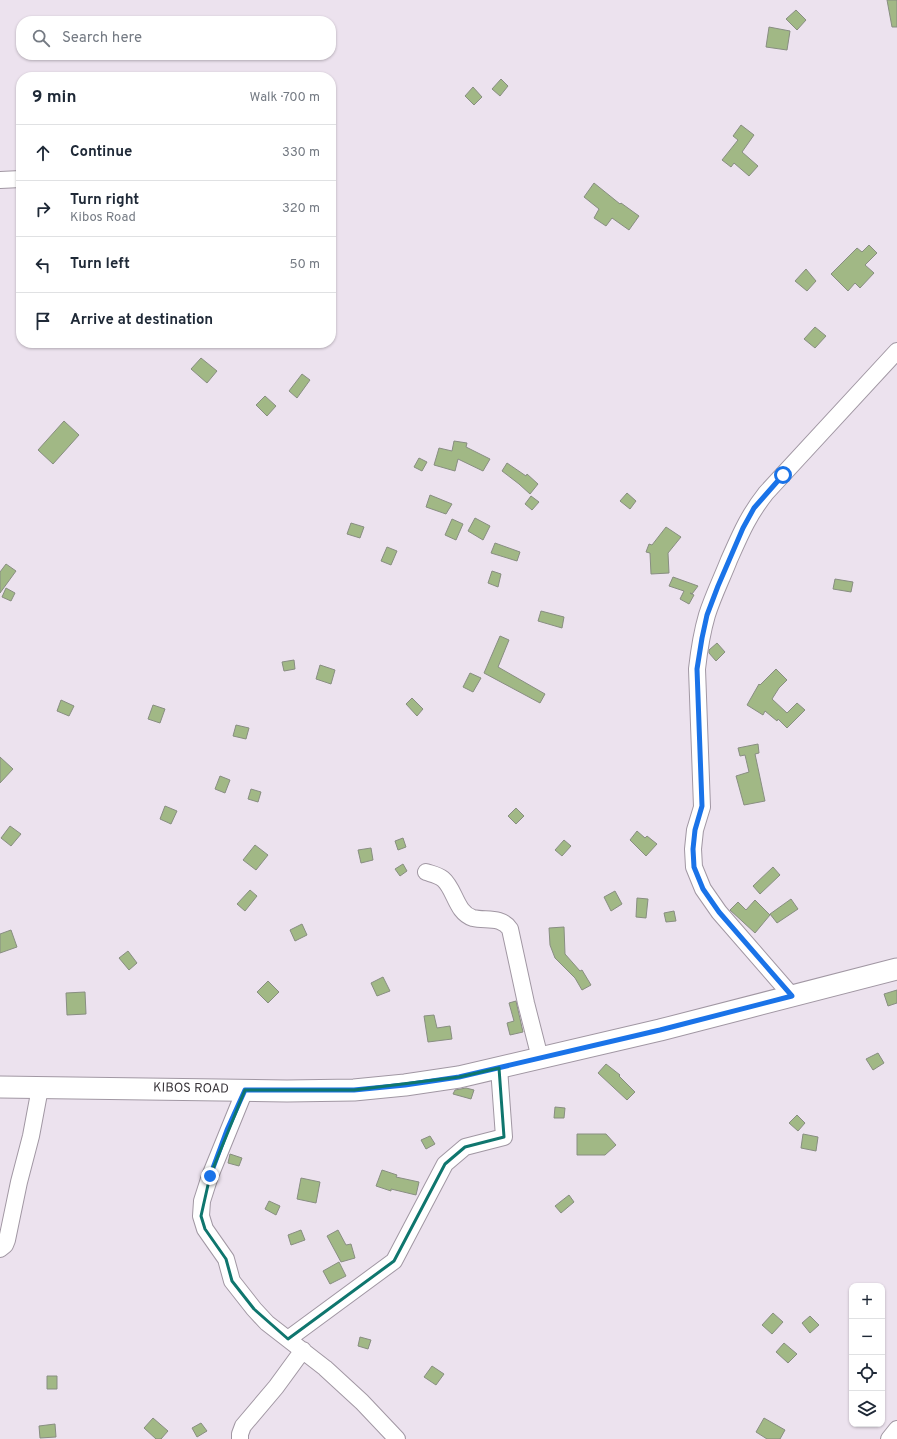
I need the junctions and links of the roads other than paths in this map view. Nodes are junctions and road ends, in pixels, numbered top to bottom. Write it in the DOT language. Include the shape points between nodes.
graph roads {
  1 [pos="16,179"];
  2 [pos="0,180"];
  3 [pos="897,351"];
  4 [pos="426,872"];
  5 [pos="897,969"];
  6 [pos="792,996"];
  7 [pos="540,1058"];
  8 [pos="499,1068"];
  9 [pos="0,1087"];
  10 [pos="40,1088"];
  11 [pos="245,1090"];
  12 [pos="0,1249"];
  13 [pos="288,1339"];
  14 [pos="303,1350"];
  15 [pos="897,1429"];
  16 [pos="240,1439"];
  17 [pos="397,1439"];
  18 [pos="889,1439"];
  1 -- 2 [label="street"];
  3 -- 6 [label="street" via="754,508 718,586 707,615 699,652 697,669 702,806 695,830 694,867 703,889 719,912"];
  4 -- 7 [label="street" via="445,880 468,916 504,922 510,929"];
  5 -- 6 [label="main road, KIBOS ROAD"];
  6 -- 7 [label="main road, KIBOS ROAD"];
  7 -- 8 [label="main road, KIBOS ROAD"];
  8 -- 11 [label="main road, KIBOS ROAD" via="405,1085 294,1091"];
  8 -- 13 [label="street" via="504,1137 465,1147 445,1164 394,1261"];
  9 -- 10 [label="main road, KIBOS ROAD"];
  10 -- 11 [label="main road, KIBOS ROAD"];
  10 -- 12 [label="street" via="7,1240"];
  11 -- 13 [label="street" via="210,1176 202,1201 201,1216 205,1229 226,1259 232,1280 267,1323"];
  13 -- 14 [label="street"];
  14 -- 16 [label="street" via="243,1426"];
  14 -- 17 [label="street" via="362,1402"];
  15 -- 18 [label="street"];
}
